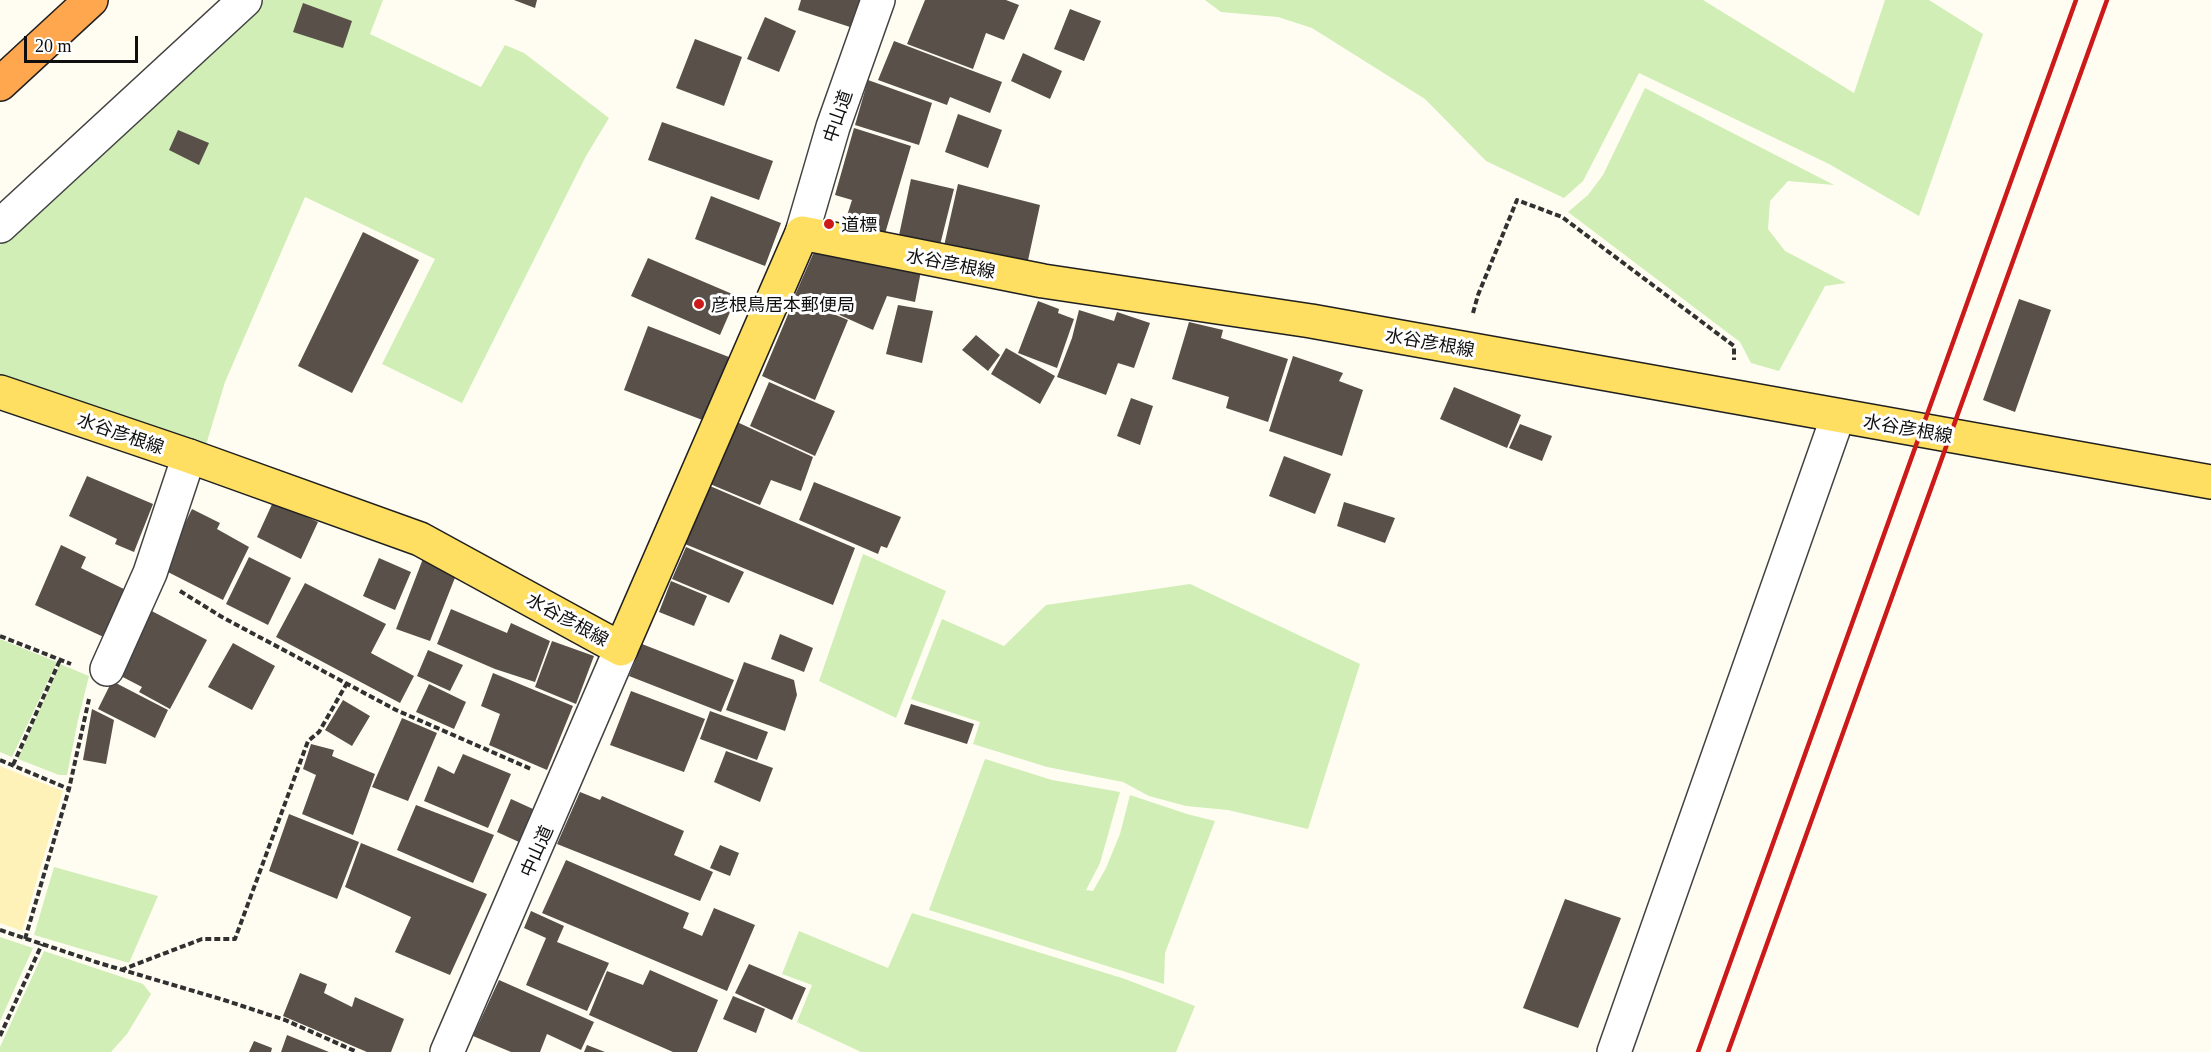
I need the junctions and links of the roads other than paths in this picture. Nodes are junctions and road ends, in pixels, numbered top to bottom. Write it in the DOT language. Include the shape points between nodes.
graph roads {
  1 [pos="91,0"];
  2 [pos="245,0"];
  3 [pos="878,0"];
  4 [pos="0,84"];
  5 [pos="0,226"];
  6 [pos="802,233"];
  7 [pos="0,392"];
  8 [pos="1838,416"];
  9 [pos="189,456"];
  10 [pos="2211,482"];
  11 [pos="621,649"];
  12 [pos="102,672"];
  13 [pos="447,1052"];
  14 [pos="1614,1052"];
  1 -- 4 [label="highway"];
  2 -- 5 [label="street"];
  3 -- 6 [label="street, 中山道" via="832,127"];
  6 -- 8 [label="main road, 水谷彦根線" via="1043,281 1311,321"];
  6 -- 11 [label="main road, 水谷彦根線"];
  7 -- 9 [label="main road, 水谷彦根線"];
  8 -- 10 [label="main road, 水谷彦根線"];
  8 -- 14 [label="street"];
  9 -- 11 [label="main road, 水谷彦根線" via="420,539"];
  9 -- 12 [label="street" via="150,573"];
  11 -- 13 [label="street, 中山道"];
}
